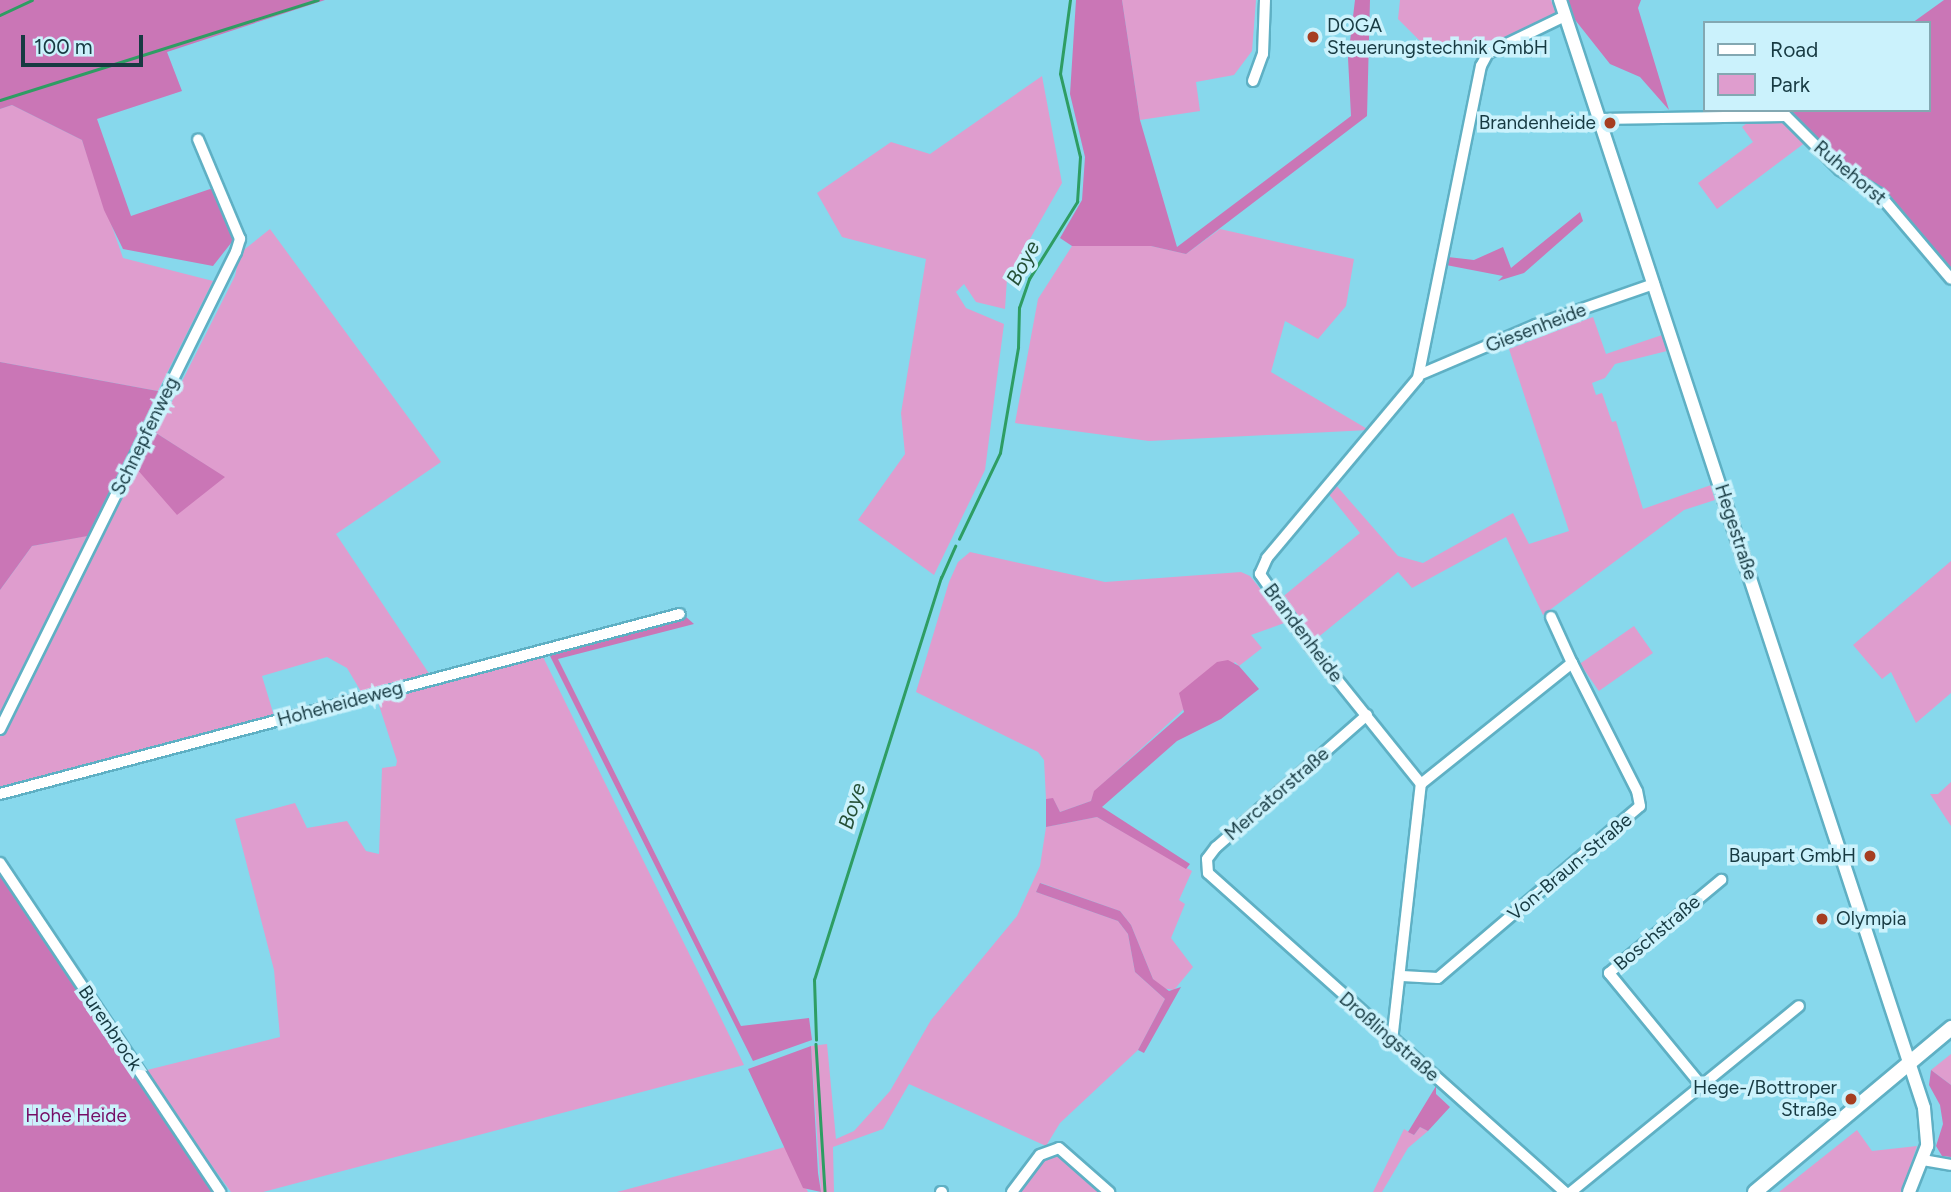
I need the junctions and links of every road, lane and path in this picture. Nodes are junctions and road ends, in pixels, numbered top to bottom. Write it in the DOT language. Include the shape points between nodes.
graph roads {
  1 [pos="1265,0"];
  2 [pos="1560,0"];
  3 [pos="1565,16"];
  4 [pos="1253,80"];
  5 [pos="1600,119"];
  6 [pos="198,139"];
  7 [pos="1951,279"];
  8 [pos="1654,284"];
  9 [pos="1419,374"];
  10 [pos="680,614"];
  11 [pos="1551,617"];
  12 [pos="1572,663"];
  13 [pos="1367,715"];
  14 [pos="0,729"];
  15 [pos="1421,784"];
  16 [pos="0,794"];
  17 [pos="0,863"];
  18 [pos="1721,880"];
  19 [pos="1214,881"];
  20 [pos="1402,976"];
  21 [pos="1799,1006"];
  22 [pos="1951,1028"];
  23 [pos="1392,1041"];
  24 [pos="1911,1065"];
  25 [pos="1701,1086"];
  26 [pos="1923,1160"];
  27 [pos="1951,1165"];
  28 [pos="220,1192"];
  29 [pos="1012,1192"];
  30 [pos="1109,1192"];
  31 [pos="1565,1192"];
  32 [pos="1571,1192"];
  33 [pos="1755,1192"];
  34 [pos="1909,1192"];
  1 -- 4 [label="street" via="1263,54"];
  2 -- 3 [label="street, Hegestraße"];
  3 -- 5 [label="street, Hegestraße"];
  3 -- 9 [label="street, Brandenheide" via="1488,53 1481,66"];
  5 -- 7 [label="street, Ruhehorst" via="1779,114 1792,118 1840,170 1879,194"];
  5 -- 8 [label="street, Hegestraße"];
  6 -- 14 [label="street, Schnepfenweg" via="240,239 236,252"];
  8 -- 9 [label="street, Giesenheide" via="1536,325"];
  8 -- 24 [label="street, Hegestraße"];
  9 -- 13 [label="street, Brandenheide" via="1267,558 1260,574 1310,646"];
  10 -- 16 [label="street, Hoheheideweg"];
  11 -- 12 [label="street, Von-Braun-Straße"];
  12 -- 15 [label="street"];
  12 -- 20 [label="street, Von-Braun-Straße" via="1637,791 1640,806 1438,978"];
  13 -- 15 [label="street, Brandenheide"];
  13 -- 19 [label="street, Mercatorstraße" via="1216,847 1206,862"];
  15 -- 20 [label="street"];
  17 -- 28 [label="street, Burenbrock"];
  18 -- 25 [label="street, Boschstraße" via="1609,973"];
  19 -- 23 [label="street, Droßlingstraße"];
  20 -- 23 [label="street"];
  21 -- 25 [label="street"];
  22 -- 24 [label="main road"];
  23 -- 31 [label="street, Droßlingstraße"];
  24 -- 26 [label="street, Hegestraße" via="1928,1129"];
  24 -- 33 [label="main road"];
  25 -- 32 [label="street"];
  26 -- 27 [label="street"];
  26 -- 34 [label="street, Hegestraße"];
  29 -- 30 [label="street" via="1040,1155 1059,1147"];
}
